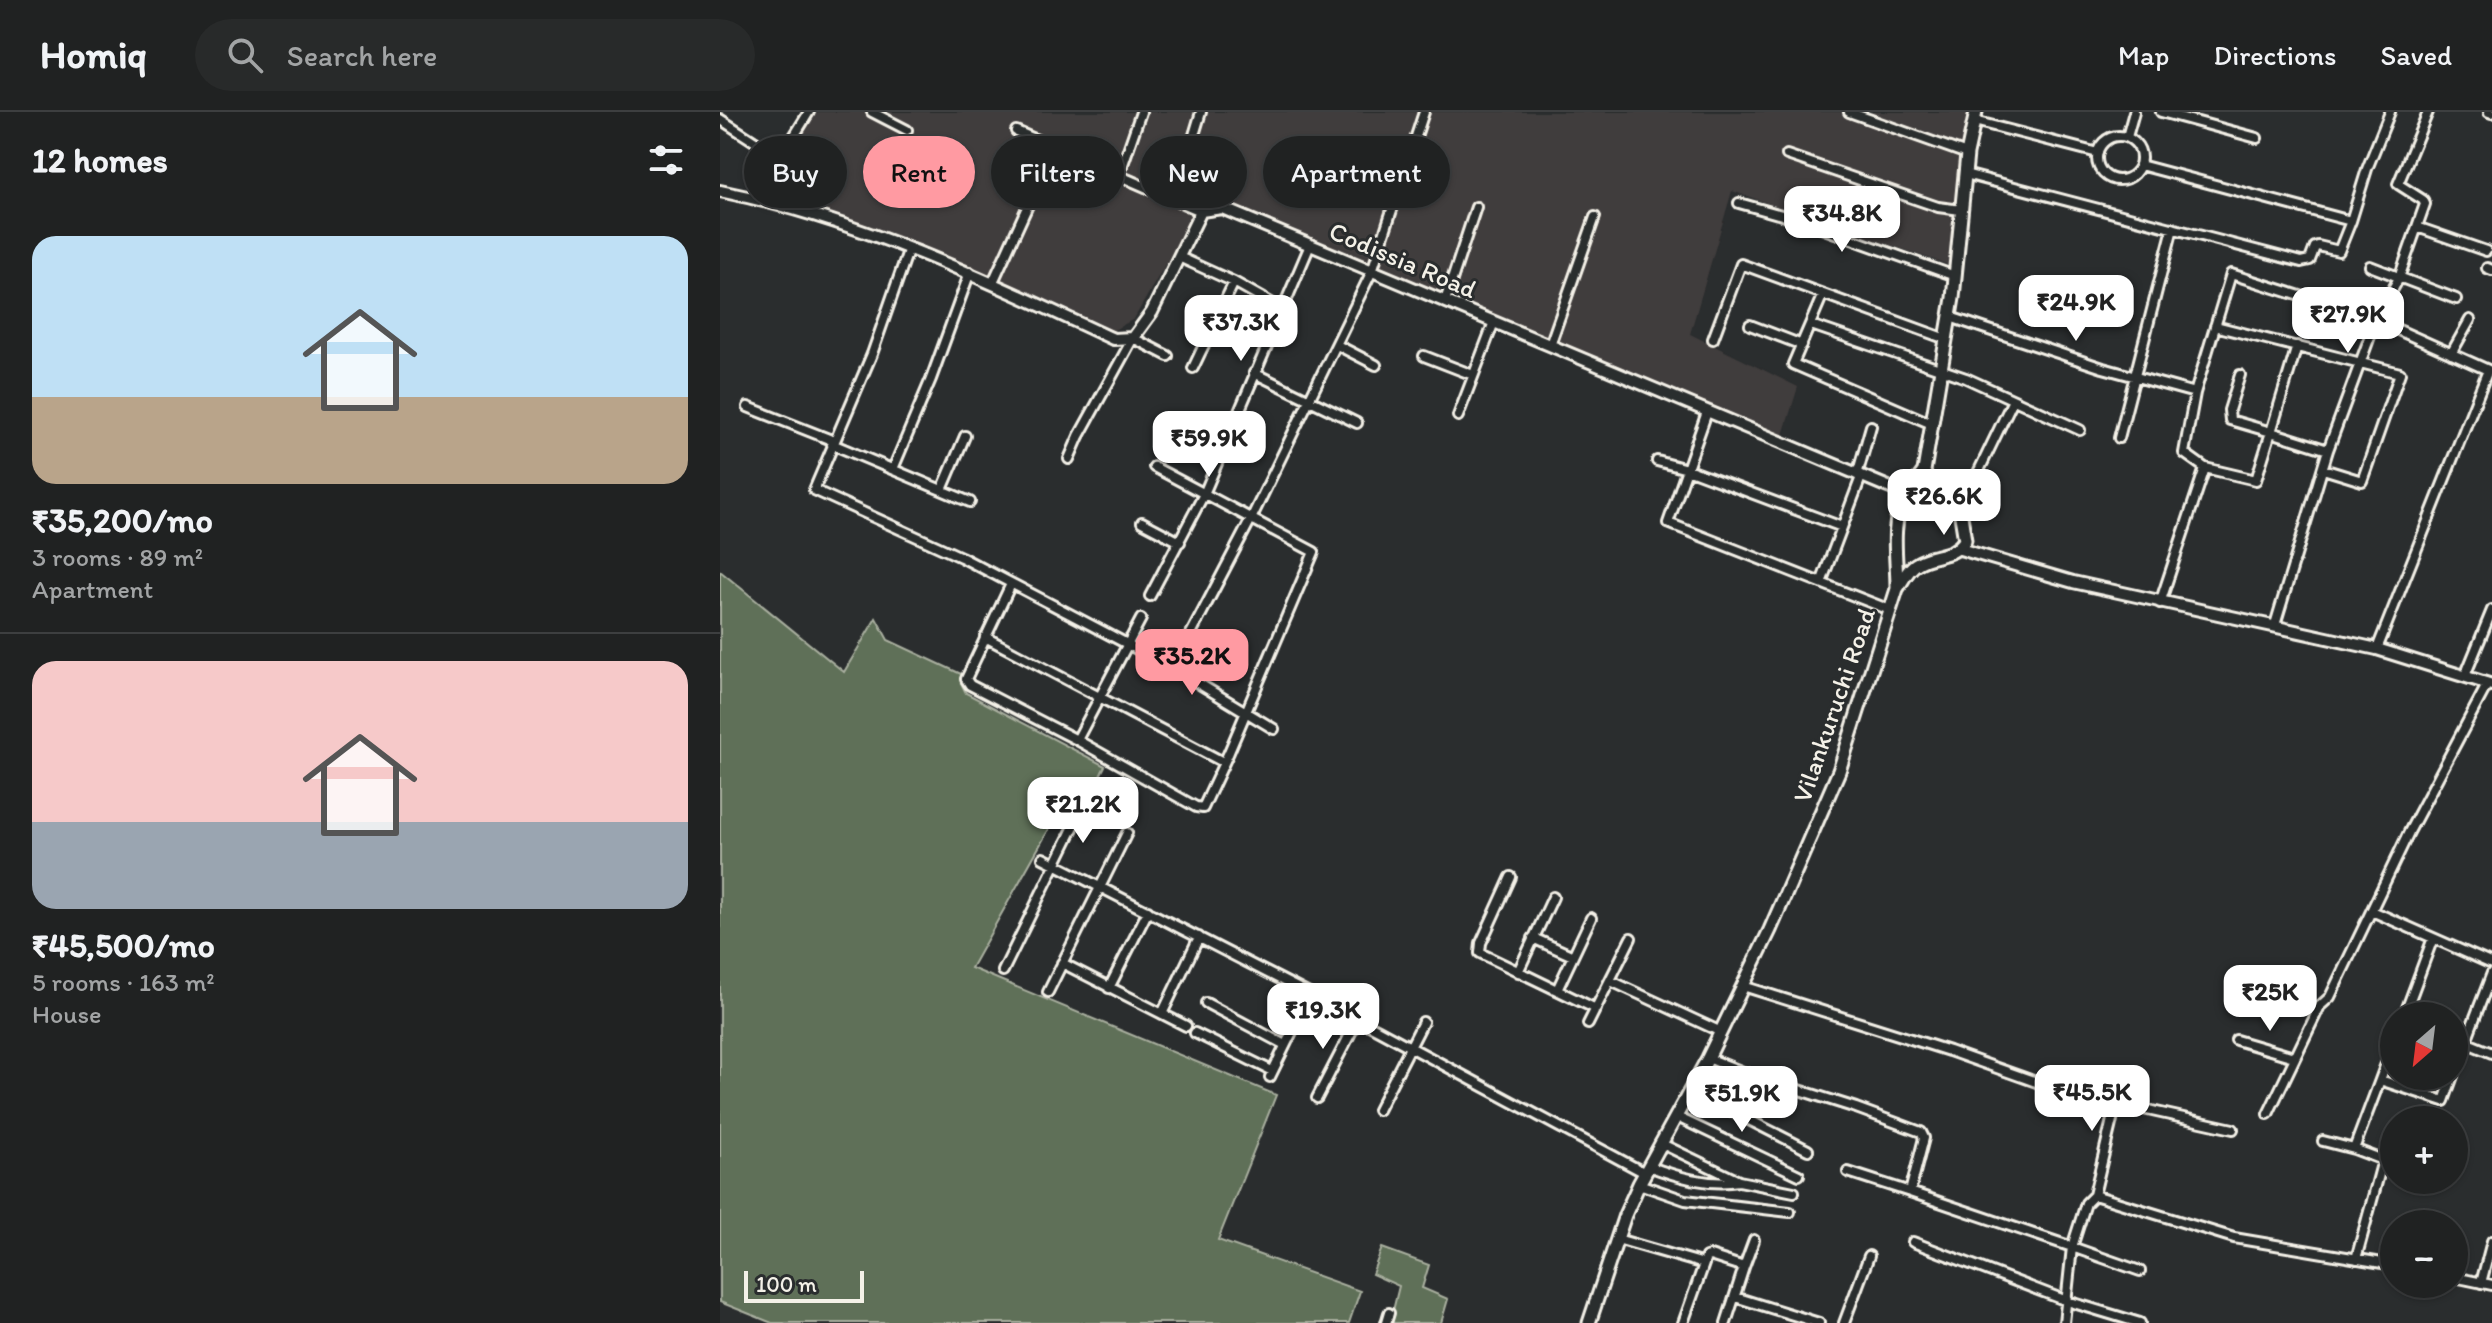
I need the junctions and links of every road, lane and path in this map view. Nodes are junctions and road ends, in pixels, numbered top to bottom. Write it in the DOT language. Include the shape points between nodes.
graph roads {
  1 [pos="808,112"];
  2 [pos="872,112"];
  3 [pos="1141,112"];
  4 [pos="1201,112"];
  5 [pos="1424,112"];
  6 [pos="1849,112"];
  7 [pos="2134,112"];
  8 [pos="2161,112"];
  9 [pos="2390,112"];
  10 [pos="2428,112"];
  11 [pos="1975,116"];
  12 [pos="720,119"];
  13 [pos="907,130"];
  14 [pos="1016,131"];
  15 [pos="746,136"];
  16 [pos="793,136"];
  17 [pos="1027,136"];
  18 [pos="2127,137"];
  19 [pos="2257,138"];
  20 [pos="2098,153"];
  21 [pos="1967,154"];
  22 [pos="1787,155"];
  23 [pos="1124,161"];
  24 [pos="2140,165"];
  25 [pos="1965,174"];
  26 [pos="1124,178"];
  27 [pos="720,191"];
  28 [pos="744,196"];
  29 [pos="1739,203"];
  30 [pos="1476,207"];
  31 [pos="787,208"];
  32 [pos="1027,208"];
  33 [pos="1961,210"];
  34 [pos="1201,211"];
  35 [pos="1595,217"];
  36 [pos="2351,221"];
  37 [pos="2417,227"];
  38 [pos="2173,228"];
  39 [pos="1310,245"];
  40 [pos="909,248"];
  41 [pos="2486,251"];
  42 [pos="1179,257"];
  43 [pos="2370,266"];
  44 [pos="1372,271"];
  45 [pos="970,272"];
  46 [pos="1955,276"];
  47 [pos="2399,278"];
  48 [pos="993,282"];
  49 [pos="1234,282"];
  50 [pos="1823,294"];
  51 [pos="2456,299"];
  52 [pos="1445,301"];
  53 [pos="1282,309"];
  54 [pos="1950,317"];
  55 [pos="2376,320"];
  56 [pos="2470,320"];
  57 [pos="1494,322"];
  58 [pos="1750,325"];
  59 [pos="1811,325"];
  60 [pos="2215,326"];
  61 [pos="1133,338"];
  62 [pos="1713,339"];
  63 [pos="1946,339"];
  64 [pos="1337,345"];
  65 [pos="1550,345"];
  66 [pos="1802,345"];
  67 [pos="2297,346"];
  68 [pos="2451,354"];
  69 [pos="1168,356"];
  70 [pos="1424,356"];
  71 [pos="2362,362"];
  72 [pos="1376,365"];
  73 [pos="2490,367"];
  74 [pos="1193,368"];
  75 [pos="1940,368"];
  76 [pos="1254,373"];
  77 [pos="1473,375"];
  78 [pos="2240,375"];
  79 [pos="2135,377"];
  80 [pos="2195,393"];
  81 [pos="1311,398"];
  82 [pos="2013,400"];
  83 [pos="748,407"];
  84 [pos="1707,412"];
  85 [pos="1458,416"];
  86 [pos="1357,423"];
  87 [pos="1932,424"];
  88 [pos="1871,426"];
  89 [pos="2080,430"];
  90 [pos="2271,432"];
  91 [pos="965,436"];
  92 [pos="2119,438"];
  93 [pos="833,442"];
  94 [pos="2328,450"];
  95 [pos="1069,459"];
  96 [pos="1657,461"];
  97 [pos="1154,467"];
  98 [pos="2205,468"];
  99 [pos="893,469"];
  100 [pos="1687,469"];
  101 [pos="2323,469"];
  102 [pos="1924,471"];
  103 [pos="1859,476"];
  104 [pos="942,490"];
  105 [pos="1204,494"];
  106 [pos="1905,494"];
  107 [pos="970,502"];
  108 [pos="1960,510"];
  109 [pos="1251,519"];
  110 [pos="1142,522"];
  111 [pos="1842,527"];
  112 [pos="1180,542"];
  113 [pos="1960,549"];
  114 [pos="1821,583"];
  115 [pos="1011,584"];
  116 [pos="1897,589"];
  117 [pos="1150,596"];
  118 [pos="2160,603"];
  119 [pos="1890,610"];
  120 [pos="2492,610"];
  121 [pos="1141,619"];
  122 [pos="2275,625"];
  123 [pos="985,637"];
  124 [pos="1127,644"];
  125 [pos="2377,649"];
  126 [pos="1173,668"];
  127 [pos="2465,676"];
  128 [pos="2490,684"];
  129 [pos="1099,697"];
  130 [pos="1246,712"];
  131 [pos="1274,729"];
  132 [pos="1077,740"];
  133 [pos="1223,762"];
  134 [pos="1081,812"];
  135 [pos="1127,833"];
  136 [pos="1043,858"];
  137 [pos="1055,865"];
  138 [pos="1511,877"];
  139 [pos="1101,887"];
  140 [pos="1553,897"];
  141 [pos="1148,911"];
  142 [pos="2372,911"];
  143 [pos="1591,918"];
  144 [pos="1199,937"];
  145 [pos="1533,938"];
  146 [pos="1631,938"];
  147 [pos="2433,938"];
  148 [pos="1573,956"];
  149 [pos="1062,963"];
  150 [pos="2492,964"];
  151 [pos="1003,971"];
  152 [pos="1518,972"];
  153 [pos="2492,973"];
  154 [pos="1611,981"];
  155 [pos="1743,986"];
  156 [pos="1109,988"];
  157 [pos="1557,990"];
  158 [pos="1048,992"];
  159 [pos="1310,995"];
  160 [pos="2409,1002"];
  161 [pos="1206,1003"];
  162 [pos="1596,1009"];
  163 [pos="1162,1014"];
  164 [pos="1358,1019"];
  165 [pos="1423,1022"];
  166 [pos="1588,1024"];
  167 [pos="1186,1026"];
  168 [pos="1721,1032"];
  169 [pos="1195,1033"];
  170 [pos="2468,1034"];
  171 [pos="2236,1040"];
  172 [pos="2468,1043"];
  173 [pos="1285,1045"];
  174 [pos="1410,1047"];
  175 [pos="2492,1053"];
  176 [pos="2294,1057"];
  177 [pos="1708,1058"];
  178 [pos="2380,1080"];
  179 [pos="1690,1090"];
  180 [pos="2410,1090"];
  181 [pos="2448,1090"];
  182 [pos="1317,1098"];
  183 [pos="2116,1103"];
  184 [pos="1378,1110"];
  185 [pos="2268,1114"];
  186 [pos="1675,1116"];
  187 [pos="2233,1129"];
  188 [pos="2323,1141"];
  189 [pos="1660,1143"];
  190 [pos="2354,1149"];
  191 [pos="1808,1150"];
  192 [pos="1848,1172"];
  193 [pos="1644,1174"];
  194 [pos="1799,1175"];
  195 [pos="1739,1181"];
  196 [pos="1794,1192"];
  197 [pos="1910,1192"];
  198 [pos="2094,1195"];
  199 [pos="1790,1212"];
  200 [pos="1617,1239"];
  201 [pos="1754,1240"];
  202 [pos="2492,1241"];
  203 [pos="1913,1242"];
  204 [pos="2072,1247"];
  205 [pos="1869,1256"];
  206 [pos="2356,1259"];
  207 [pos="2380,1263"];
  208 [pos="1704,1264"];
  209 [pos="1744,1267"];
  210 [pos="2140,1271"];
  211 [pos="2468,1280"];
  212 [pos="2481,1283"];
  213 [pos="2492,1285"];
  214 [pos="1735,1297"];
  215 [pos="2067,1301"];
  216 [pos="1389,1313"];
  217 [pos="1386,1323"];
  218 [pos="1589,1323"];
  219 [pos="1683,1323"];
  220 [pos="1726,1323"];
  221 [pos="1819,1323"];
  222 [pos="1844,1323"];
  223 [pos="2064,1323"];
  224 [pos="2140,1323"];
  1 -- 16 [label="street"];
  2 -- 13 [label="street"];
  3 -- 23 [label="street"];
  4 -- 34 [label="street" via="1181,178"];
  5 -- 44 [label="street"];
  6 -- 21 [label="street"];
  7 -- 18 [label="street"];
  8 -- 19 [label="street"];
  9 -- 36 [label="street"];
  10 -- 37 [label="street" via="2398,184 2425,204"];
  11 -- 20 [label="street"];
  11 -- 21 [label="main road"];
  12 -- 15 [label="street"];
  14 -- 17 [label="street"];
  18 -- 20 [label="street" via="2112,137"];
  18 -- 24 [label="street" via="2140,152"];
  20 -- 24 [label="street" via="2100,168 2117,180 2131,176"];
  21 -- 25 [label="main road"];
  22 -- 33 [label="street" via="1938,207"];
  24 -- 36 [label="street"];
  25 -- 33 [label="main road"];
  25 -- 38 [label="street"];
  26 -- 34 [label="street"];
  27 -- 28 [label="street"];
  29 -- 46 [label="street"];
  30 -- 52 [label="street"];
  31 -- 40 [label="street"];
  32 -- 48 [label="street"];
  33 -- 46 [label="main road"];
  34 -- 39 [label="street, Codissia Road" via="1222,208"];
  34 -- 42 [label="street"];
  35 -- 65 [label="street"];
  36 -- 38 [label="street" via="2339,251 2318,246 2308,263"];
  37 -- 41 [label="street"];
  37 -- 47 [label="street"];
  38 -- 79 [label="street"];
  39 -- 44 [label="street, Codissia Road"];
  39 -- 53 [label="street"];
  40 -- 45 [label="street"];
  40 -- 93 [label="street" via="872,354"];
  42 -- 49 [label="street"];
  42 -- 61 [label="street"];
  43 -- 47 [label="street"];
  44 -- 52 [label="street, Codissia Road"];
  44 -- 64 [label="street"];
  45 -- 48 [label="street"];
  45 -- 99 [label="street"];
  46 -- 54 [label="main road"];
  47 -- 51 [label="street"];
  47 -- 55 [label="street"];
  48 -- 61 [label="street" via="1113,339"];
  49 -- 53 [label="street"];
  49 -- 74 [label="street"];
  50 -- 59 [label="street"];
  50 -- 62 [label="street" via="1741,264"];
  50 -- 63 [label="street"];
  52 -- 57 [label="street, Codissia Road"];
  53 -- 76 [label="street"];
  54 -- 63 [label="main road"];
  54 -- 79 [label="street"];
  55 -- 60 [label="street" via="2231,274"];
  55 -- 68 [label="street"];
  55 -- 71 [label="street"];
  56 -- 68 [label="street"];
  57 -- 65 [label="street, Codissia Road"];
  57 -- 77 [label="street"];
  58 -- 66 [label="street"];
  59 -- 66 [label="street"];
  59 -- 75 [label="street"];
  60 -- 67 [label="street"];
  60 -- 80 [label="street"];
  61 -- 69 [label="street"];
  61 -- 95 [label="street"];
  63 -- 75 [label="main road"];
  64 -- 72 [label="street"];
  64 -- 81 [label="street"];
  65 -- 84 [label="street, Codissia Road"];
  66 -- 87 [label="street" via="1796,367"];
  67 -- 71 [label="street"];
  67 -- 90 [label="street"];
  68 -- 73 [label="street"];
  70 -- 77 [label="street"];
  71 -- 94 [label="street"];
  71 -- 101 [label="street" via="2400,373 2362,481"];
  73 -- 125 [label="street"];
  75 -- 82 [label="street"];
  75 -- 87 [label="main road"];
  76 -- 81 [label="street"];
  76 -- 105 [label="street"];
  77 -- 85 [label="street"];
  78 -- 90 [label="street" via="2230,420"];
  79 -- 80 [label="street"];
  79 -- 92 [label="street"];
  80 -- 98 [label="street" via="2184,453"];
  81 -- 86 [label="street"];
  81 -- 109 [label="street"];
  82 -- 89 [label="street"];
  82 -- 108 [label="street"];
  83 -- 93 [label="street"];
  84 -- 100 [label="street"];
  84 -- 103 [label="street, Codissia Road"];
  87 -- 102 [label="main road"];
  88 -- 103 [label="street"];
  90 -- 94 [label="street"];
  90 -- 98 [label="street" via="2256,480"];
  91 -- 104 [label="street"];
  93 -- 99 [label="street"];
  93 -- 115 [label="street" via="814,490"];
  94 -- 101 [label="street"];
  96 -- 100 [label="street"];
  97 -- 105 [label="street"];
  98 -- 118 [label="street"];
  99 -- 104 [label="street"];
  100 -- 111 [label="street"];
  100 -- 114 [label="street" via="1668,523"];
  101 -- 122 [label="street"];
  102 -- 106 [label="main road"];
  102 -- 108 [label="main road" via="1928,485"];
  103 -- 106 [label="street, Codissia Road"];
  103 -- 111 [label="street"];
  104 -- 107 [label="street"];
  105 -- 109 [label="street"];
  105 -- 112 [label="street"];
  106 -- 116 [label="main road" via="1894,540"];
  108 -- 113 [label="main road" via="1965,540"];
  109 -- 126 [label="street"];
  109 -- 130 [label="street" via="1314,552"];
  110 -- 112 [label="street"];
  111 -- 114 [label="street"];
  112 -- 117 [label="street"];
  113 -- 116 [label="main road, Vilankuruchi Road" via="1913,565"];
  113 -- 118 [label="street"];
  114 -- 119 [label="street"];
  115 -- 123 [label="street"];
  115 -- 124 [label="street"];
  116 -- 119 [label="main road, Vilankuruchi Road"];
  118 -- 122 [label="street"];
  119 -- 155 [label="main road, Vilankuruchi Road" via="1839,771"];
  120 -- 127 [label="street"];
  121 -- 124 [label="street"];
  122 -- 125 [label="street"];
  123 -- 129 [label="street"];
  123 -- 132 [label="street" via="966,679 970,685"];
  124 -- 126 [label="street"];
  124 -- 129 [label="street"];
  125 -- 127 [label="street"];
  126 -- 130 [label="street"];
  127 -- 128 [label="street"];
  128 -- 142 [label="street"];
  129 -- 132 [label="street"];
  129 -- 133 [label="street"];
  130 -- 131 [label="street"];
  130 -- 133 [label="street"];
  132 -- 133 [label="street" via="1196,807 1203,808"];
  134 -- 137 [label="street"];
  135 -- 139 [label="street"];
  136 -- 137 [label="street"];
  137 -- 139 [label="street"];
  137 -- 151 [label="street"];
  138 -- 152 [label="street" via="1478,949"];
  139 -- 141 [label="street"];
  139 -- 149 [label="street"];
  140 -- 145 [label="street"];
  141 -- 144 [label="street"];
  141 -- 156 [label="street"];
  142 -- 147 [label="street"];
  142 -- 176 [label="street"];
  143 -- 148 [label="street"];
  144 -- 159 [label="street"];
  144 -- 163 [label="street"];
  145 -- 148 [label="street"];
  145 -- 152 [label="street"];
  146 -- 154 [label="street"];
  147 -- 150 [label="street"];
  147 -- 160 [label="street"];
  148 -- 157 [label="street"];
  149 -- 156 [label="street"];
  149 -- 158 [label="street"];
  152 -- 157 [label="street"];
  153 -- 170 [label="street"];
  154 -- 162 [label="street"];
  154 -- 168 [label="street"];
  155 -- 168 [label="main road, Vilankuruchi Road"];
  155 -- 183 [label="street" via="2053,1088"];
  156 -- 163 [label="street"];
  157 -- 162 [label="street"];
  159 -- 164 [label="street"];
  159 -- 173 [label="street"];
  161 -- 173 [label="street"];
  162 -- 166 [label="street"];
  163 -- 167 [label="street"];
  164 -- 174 [label="street"];
  164 -- 182 [label="street"];
  165 -- 174 [label="street"];
  168 -- 177 [label="main road, Vilankuruchi Road"];
  169 -- 173 [label="street" via="1271,1074"];
  171 -- 176 [label="street"];
  172 -- 175 [label="street"];
  174 -- 184 [label="street"];
  174 -- 193 [label="street"];
  176 -- 185 [label="street"];
  177 -- 179 [label="main road, Vilankuruchi Road"];
  177 -- 197 [label="street" via="1921,1132 1924,1138"];
  178 -- 190 [label="street"];
  179 -- 186 [label="main road, Vilankuruchi Road"];
  179 -- 191 [label="street"];
  180 -- 181 [label="street" via="2444,1101"];
  183 -- 187 [label="street"];
  183 -- 198 [label="street"];
  186 -- 189 [label="main road, Vilankuruchi Road"];
  186 -- 194 [label="street"];
  188 -- 190 [label="street"];
  189 -- 193 [label="main road, Vilankuruchi Road"];
  189 -- 195 [label="street"];
  190 -- 206 [label="street" via="2383,1160"];
  192 -- 197 [label="street"];
  193 -- 195 [label="street" via="1721,1184"];
  193 -- 199 [label="street" via="1685,1200"];
  193 -- 200 [label="main road, Vilankuruchi Road"];
  195 -- 196 [label="street"];
  197 -- 204 [label="street"];
  198 -- 204 [label="street" via="2086,1203"];
  198 -- 206 [label="street" via="2234,1238"];
  200 -- 208 [label="street"];
  200 -- 218 [label="main road, Vilankuruchi Road"];
  201 -- 209 [label="street"];
  202 -- 212 [label="street"];
  203 -- 215 [label="street"];
  204 -- 210 [label="street"];
  204 -- 215 [label="street"];
  205 -- 222 [label="street"];
  206 -- 207 [label="street"];
  208 -- 209 [label="street" via="1710,1256"];
  208 -- 219 [label="street"];
  209 -- 214 [label="street"];
  211 -- 212 [label="street"];
  212 -- 213 [label="street"];
  214 -- 220 [label="street"];
  214 -- 221 [label="street"];
  215 -- 223 [label="street"];
  215 -- 224 [label="street"];
  216 -- 217 [label="street"];
}
